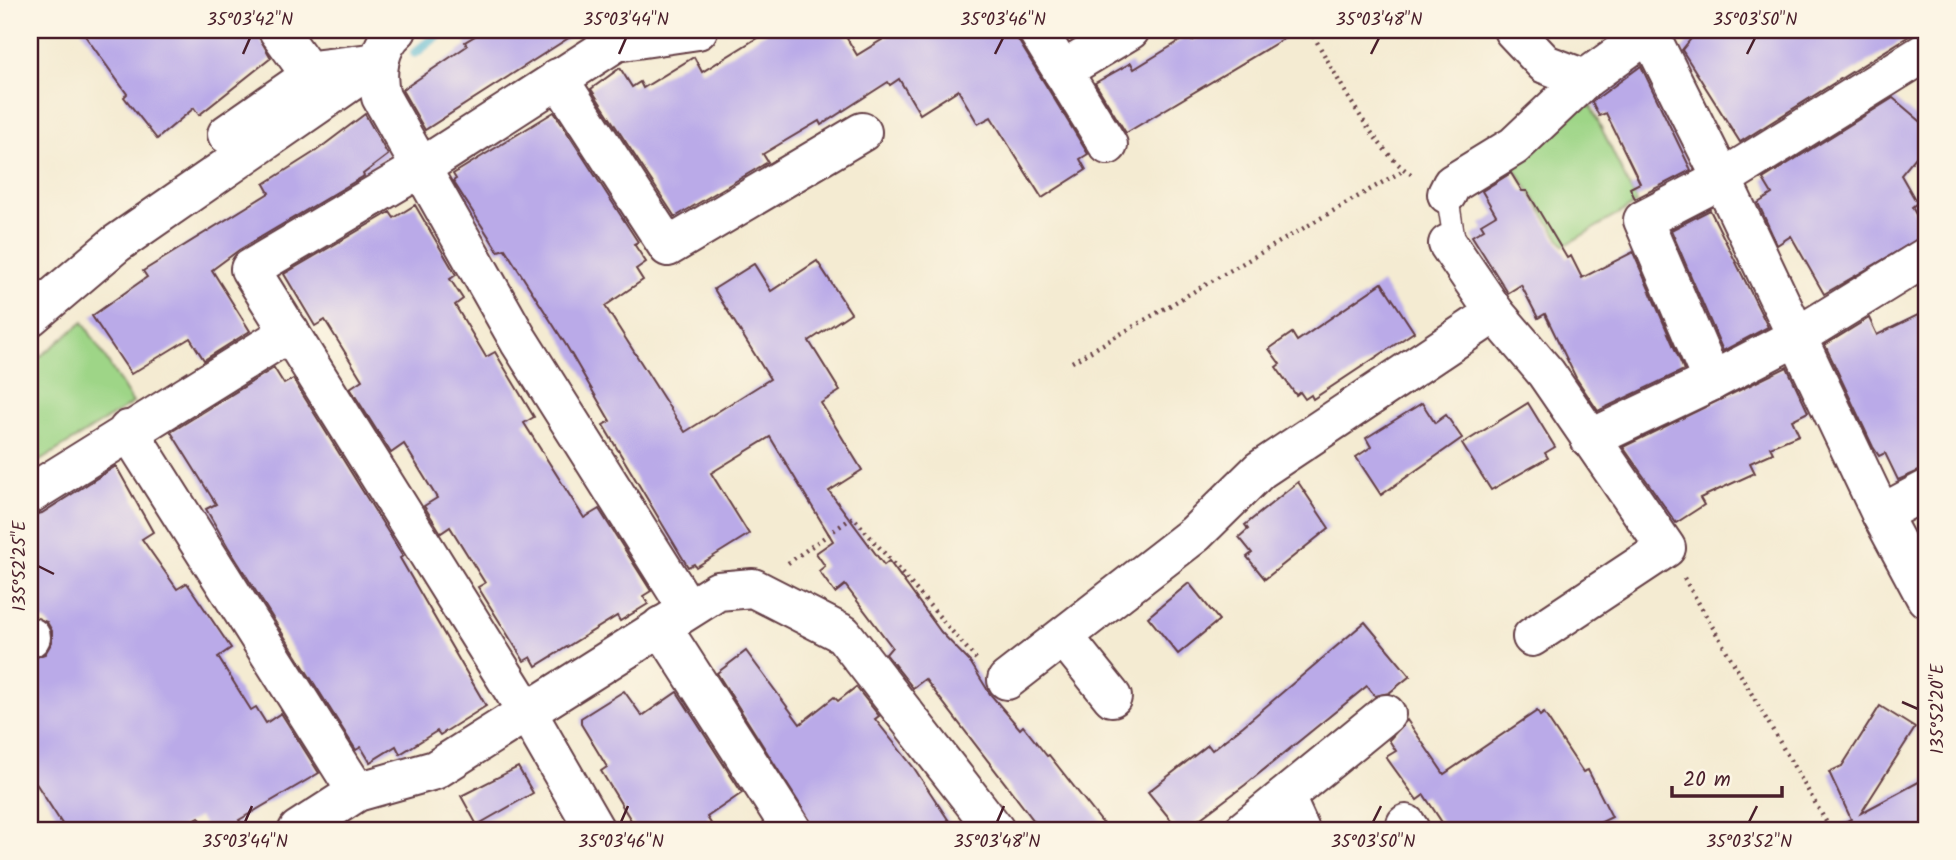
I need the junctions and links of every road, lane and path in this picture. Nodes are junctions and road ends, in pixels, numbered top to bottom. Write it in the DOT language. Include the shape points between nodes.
graph roads {
  1 [pos="278,30"];
  2 [pos="698,30"];
  3 [pos="1037,30"];
  4 [pos="1130,30"];
  5 [pos="1310,30"];
  6 [pos="1513,30"];
  7 [pos="1651,31"];
  8 [pos="388,46"];
  9 [pos="1926,51"];
  10 [pos="1062,71"];
  11 [pos="558,78"];
  12 [pos="1585,79"];
  13 [pos="319,85"];
  14 [pos="862,132"];
  15 [pos="1108,145"];
  16 [pos="180,169"];
  17 [pos="419,169"];
  18 [pos="1404,170"];
  19 [pos="1722,179"];
  20 [pos="1447,194"];
  21 [pos="1448,244"];
  22 [pos="1926,257"];
  23 [pos="1494,313"];
  24 [pos="30,317"];
  25 [pos="290,331"];
  26 [pos="1798,336"];
  27 [pos="1072,362"];
  28 [pos="1712,382"];
  29 [pos="128,430"];
  30 [pos="1590,439"];
  31 [pos="1926,490"];
  32 [pos="30,494"];
  33 [pos="1881,514"];
  34 [pos="1666,548"];
  35 [pos="753,588"];
  36 [pos="1926,598"];
  37 [pos="674,618"];
  38 [pos="1064,637"];
  39 [pos="1532,638"];
  40 [pos="1007,680"];
  41 [pos="1112,697"];
  42 [pos="527,712"];
  43 [pos="1386,713"];
  44 [pos="1293,813"];
  45 [pos="333,816"];
  46 [pos="595,830"];
  47 [pos="792,830"];
  48 [pos="995,830"];
  49 [pos="1244,830"];
  50 [pos="1831,830"];
  1 -- 13 [label="street"];
  2 -- 11 [label="street" via="616,42"];
  3 -- 10 [label="street"];
  4 -- 10 [label="street"];
  5 -- 18 [label="path" via="1369,128"];
  6 -- 12 [label="street" via="1545,64"];
  7 -- 12 [label="street"];
  7 -- 19 [label="street"];
  8 -- 13 [label="street"];
  8 -- 17 [label="street" via="377,81 381,97"];
  9 -- 19 [label="street"];
  10 -- 15 [label="street"];
  11 -- 14 [label="street" via="668,247"];
  11 -- 17 [label="street"];
  12 -- 20 [label="street" via="1514,146 1452,184"];
  13 -- 16 [label="street"];
  13 -- 24 [label="street"];
  17 -- 25 [label="street" via="250,269"];
  17 -- 37 [label="street"];
  18 -- 20 [label="path"];
  18 -- 27 [label="path"];
  19 -- 26 [label="street"];
  19 -- 28 [label="street" via="1643,220"];
  20 -- 21 [label="lane" via="1454,238"];
  21 -- 23 [label="street"];
  22 -- 26 [label="street"];
  23 -- 30 [label="street" via="1546,373"];
  23 -- 38 [label="street" via="1260,470 1195,534"];
  25 -- 29 [label="street"];
  25 -- 42 [label="street"];
  26 -- 28 [label="street"];
  26 -- 33 [label="street"];
  28 -- 30 [label="street"];
  29 -- 32 [label="street"];
  29 -- 45 [label="street"];
  30 -- 34 [label="street"];
  31 -- 33 [label="street"];
  33 -- 36 [label="street"];
  34 -- 39 [label="street"];
  34 -- 50 [label="path"];
  35 -- 37 [label="street" via="718,591"];
  35 -- 40 [label="path" via="853,517 991,675 999,671"];
  35 -- 48 [label="street" via="843,634"];
  37 -- 42 [label="street"];
  37 -- 47 [label="street"];
  38 -- 40 [label="street"];
  38 -- 41 [label="street"];
  42 -- 45 [label="street" via="435,770"];
  42 -- 46 [label="street"];
  43 -- 44 [label="street"];
  44 -- 49 [label="street"];
}
